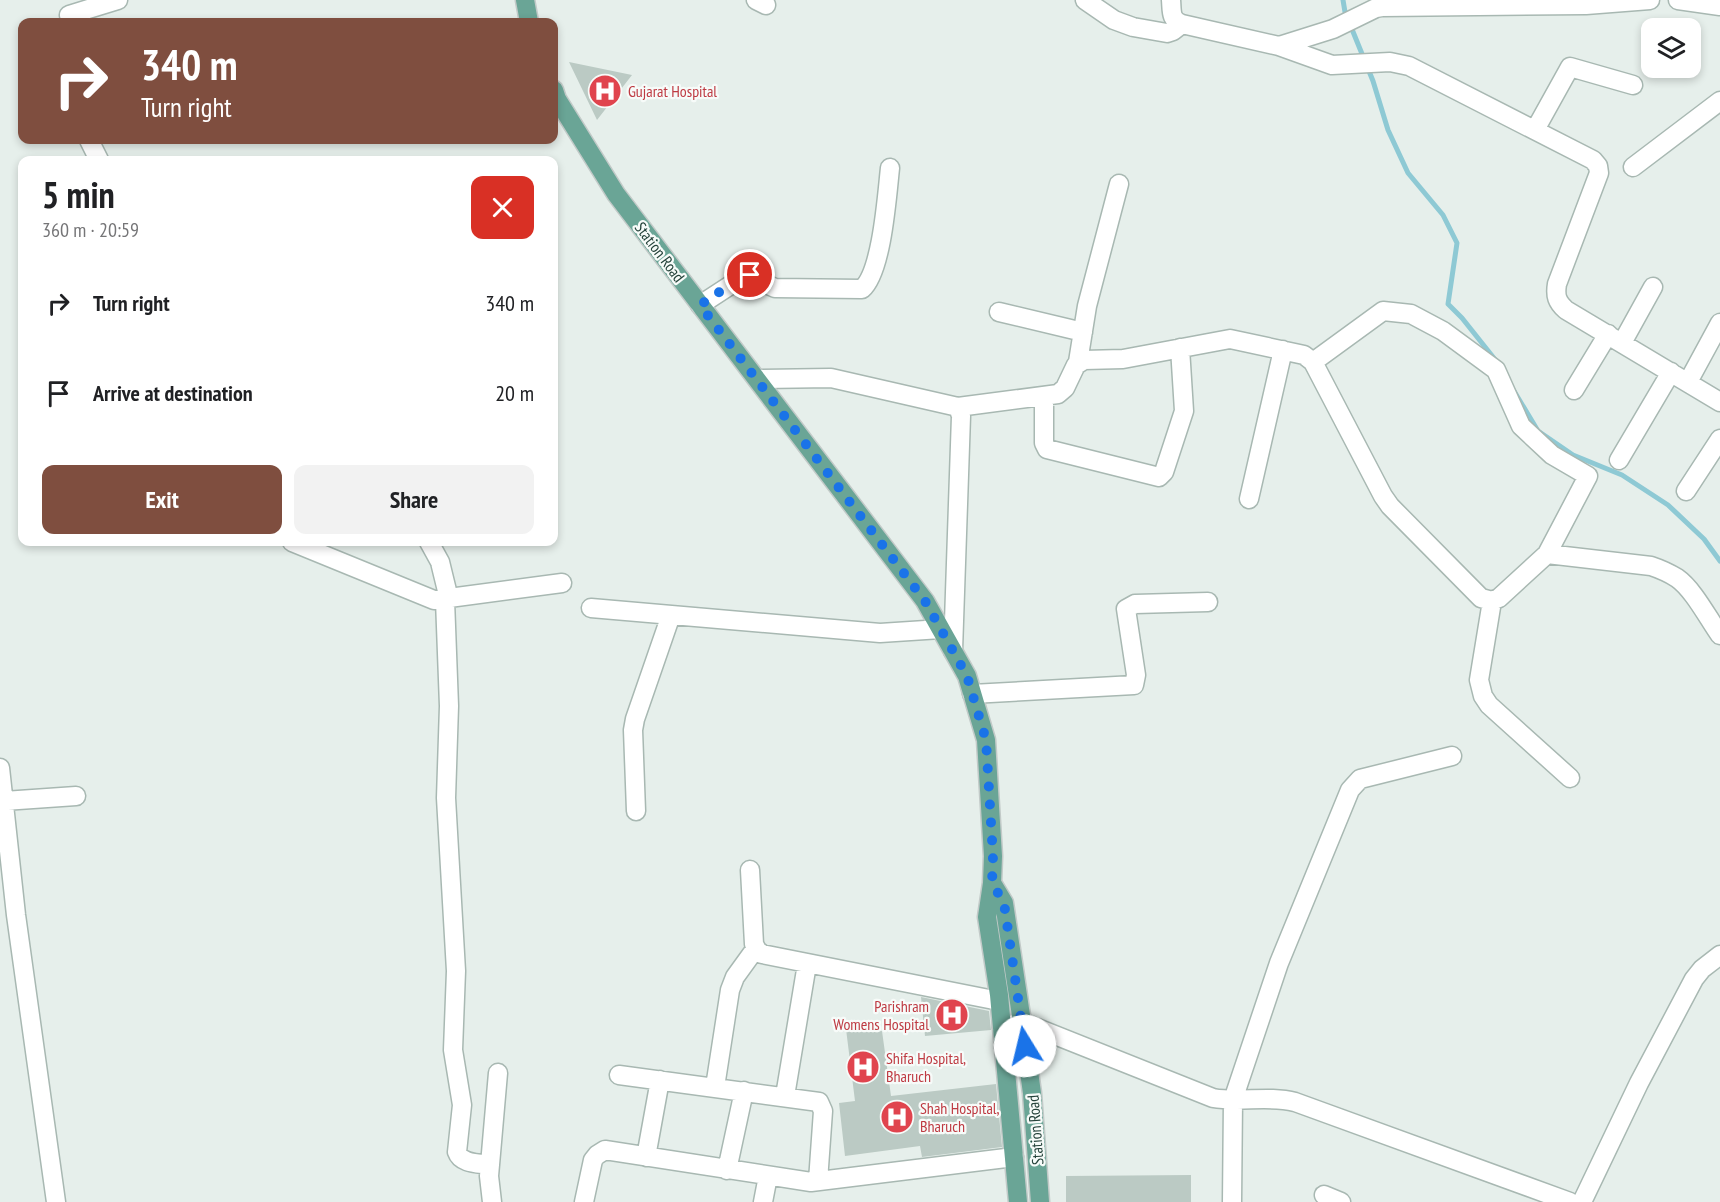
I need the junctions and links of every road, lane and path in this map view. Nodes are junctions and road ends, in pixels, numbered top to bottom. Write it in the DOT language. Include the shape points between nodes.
graph roads {
  1 [pos="118,0"];
  2 [pos="525,0"];
  3 [pos="1085,0"];
  4 [pos="1171,0"];
  5 [pos="1650,0"];
  6 [pos="1677,0"];
  7 [pos="1374,4"];
  8 [pos="1720,6"];
  9 [pos="68,13"];
  10 [pos="528,18"];
  11 [pos="1182,24"];
  12 [pos="1279,46"];
  13 [pos="1633,85"];
  14 [pos="558,101"];
  15 [pos="1720,101"];
  16 [pos="1535,130"];
  17 [pos="890,168"];
  18 [pos="1633,168"];
  19 [pos="1119,184"];
  20 [pos="1653,287"];
  21 [pos="700,305"];
  22 [pos="999,312"];
  23 [pos="1720,324"];
  24 [pos="1083,332"];
  25 [pos="1615,339"];
  26 [pos="1180,348"];
  27 [pos="1283,350"];
  28 [pos="1078,362"];
  29 [pos="1313,362"];
  30 [pos="1671,372"];
  31 [pos="757,379"];
  32 [pos="1688,382"];
  33 [pos="1574,390"];
  34 [pos="1044,396"];
  35 [pos="1720,402"];
  36 [pos="958,407"];
  37 [pos="1720,439"];
  38 [pos="1619,460"];
  39 [pos="1686,491"];
  40 [pos="1249,499"];
  41 [pos="301,546"];
  42 [pos="431,546"];
  43 [pos="1546,554"];
  44 [pos="562,583"];
  45 [pos="453,598"];
  46 [pos="1492,601"];
  47 [pos="1208,602"];
  48 [pos="591,608"];
  49 [pos="670,615"];
  50 [pos="941,629"];
  51 [pos="1720,635"];
  52 [pos="953,651"];
  53 [pos="972,694"];
  54 [pos="1452,756"];
  55 [pos="0,768"];
  56 [pos="1570,778"];
  57 [pos="76,796"];
  58 [pos="4,801"];
  59 [pos="636,811"];
  60 [pos="750,870"];
  61 [pos="992,883"];
  62 [pos="7,893"];
  63 [pos="756,948"];
  64 [pos="1720,955"];
  65 [pos="807,964"];
  66 [pos="999,1001"];
  67 [pos="1022,1022"];
  68 [pos="1002,1027"];
  69 [pos="498,1073"];
  70 [pos="619,1075"];
  71 [pos="660,1080"];
  72 [pos="715,1087"];
  73 [pos="744,1091"];
  74 [pos="785,1096"];
  75 [pos="1233,1100"];
  76 [pos="646,1156"];
  77 [pos="1014,1157"];
  78 [pos="490,1165"];
  79 [pos="727,1170"];
  80 [pos="768,1176"];
  81 [pos="818,1181"];
  82 [pos="56,1202"];
  83 [pos="492,1202"];
  84 [pos="584,1202"];
  85 [pos="763,1202"];
  86 [pos="1018,1202"];
  87 [pos="1040,1202"];
  88 [pos="1232,1202"];
  89 [pos="1570,1202"];
  90 [pos="1582,1202"];
  1 -- 9 [label="street"];
  2 -- 10 [label="main road"];
  3 -- 11 [label="street" via="1132,27 1167,33"];
  4 -- 11 [label="street" via="1174,20"];
  5 -- 7 [label="street" via="1586,5"];
  6 -- 8 [label="street"];
  7 -- 12 [label="street" via="1333,30"];
  11 -- 12 [label="street"];
  12 -- 16 [label="street" via="1332,65 1390,62 1408,66"];
  13 -- 16 [label="street" via="1570,67"];
  14 -- 21 [label="main road, Station Road" via="616,194"];
  15 -- 18 [label="street"];
  16 -- 25 [label="street" via="1598,166 1555,294 1566,310"];
  17 -- 21 [label="street" via="880,244 870,279 862,289 776,288 747,274"];
  19 -- 24 [label="street"];
  20 -- 25 [label="street"];
  21 -- 31 [label="main road, Station Road"];
  22 -- 24 [label="street"];
  23 -- 32 [label="street"];
  24 -- 28 [label="street"];
  25 -- 30 [label="street"];
  25 -- 33 [label="street"];
  26 -- 27 [label="street" via="1230,339"];
  26 -- 28 [label="street" via="1123,359"];
  26 -- 34 [label="street" via="1184,411 1159,477 1047,449"];
  27 -- 29 [label="street" via="1304,355"];
  27 -- 40 [label="street"];
  28 -- 34 [label="street" via="1064,391"];
  29 -- 43 [label="street" via="1383,311 1411,314 1443,331 1496,370 1521,426 1552,455 1588,476"];
  29 -- 46 [label="street" via="1390,506 1482,597"];
  30 -- 32 [label="street"];
  30 -- 38 [label="street"];
  31 -- 36 [label="street" via="831,378"];
  31 -- 50 [label="main road, Station Road" via="925,601"];
  32 -- 35 [label="street"];
  34 -- 36 [label="street"];
  36 -- 52 [label="street" via="961,416"];
  37 -- 39 [label="street"];
  41 -- 45 [label="street" via="430,599"];
  42 -- 45 [label="street"];
  43 -- 46 [label="street"];
  43 -- 51 [label="street" via="1665,571 1686,587"];
  44 -- 45 [label="street"];
  45 -- 78 [label="street" via="447,805 456,971 453,1050 462,1105 457,1152 462,1160"];
  46 -- 56 [label="street" via="1479,680 1482,696"];
  47 -- 53 [label="street" via="1135,604 1126,609 1136,675 1134,685"];
  48 -- 49 [label="street"];
  49 -- 50 [label="street" via="880,633"];
  49 -- 59 [label="street" via="633,730"];
  50 -- 52 [label="main road, Station Road"];
  52 -- 53 [label="main road, Station Road"];
  53 -- 61 [label="main road, Station Road" via="986,740"];
  54 -- 75 [label="street" via="1360,779 1350,790 1279,963"];
  55 -- 58 [label="street"];
  57 -- 58 [label="street"];
  58 -- 62 [label="street"];
  60 -- 63 [label="street"];
  61 -- 66 [label="main road, Station Road" via="987,911"];
  61 -- 67 [label="main road, Station Road" via="1004,903"];
  62 -- 82 [label="street"];
  63 -- 65 [label="street" via="769,957"];
  63 -- 72 [label="street" via="730,990"];
  64 -- 90 [label="street" via="1694,979"];
  65 -- 66 [label="street"];
  65 -- 74 [label="street"];
  66 -- 68 [label="main road, Station Road"];
  67 -- 68 [label="street"];
  67 -- 75 [label="street" via="1213,1098"];
  67 -- 87 [label="main road, Station Road"];
  68 -- 77 [label="main road, Station Road"];
  69 -- 78 [label="street"];
  70 -- 71 [label="street"];
  71 -- 72 [label="street"];
  71 -- 76 [label="street"];
  72 -- 73 [label="street"];
  73 -- 74 [label="street"];
  73 -- 79 [label="street"];
  74 -- 81 [label="street" via="815,1100 822,1106"];
  75 -- 88 [label="street"];
  75 -- 89 [label="street" via="1295,1102"];
  76 -- 79 [label="street"];
  76 -- 84 [label="street" via="601,1151 594,1160"];
  77 -- 81 [label="street"];
  77 -- 86 [label="main road, Station Road"];
  78 -- 83 [label="street"];
  79 -- 80 [label="street"];
  80 -- 81 [label="street"];
  80 -- 85 [label="street"];
}
